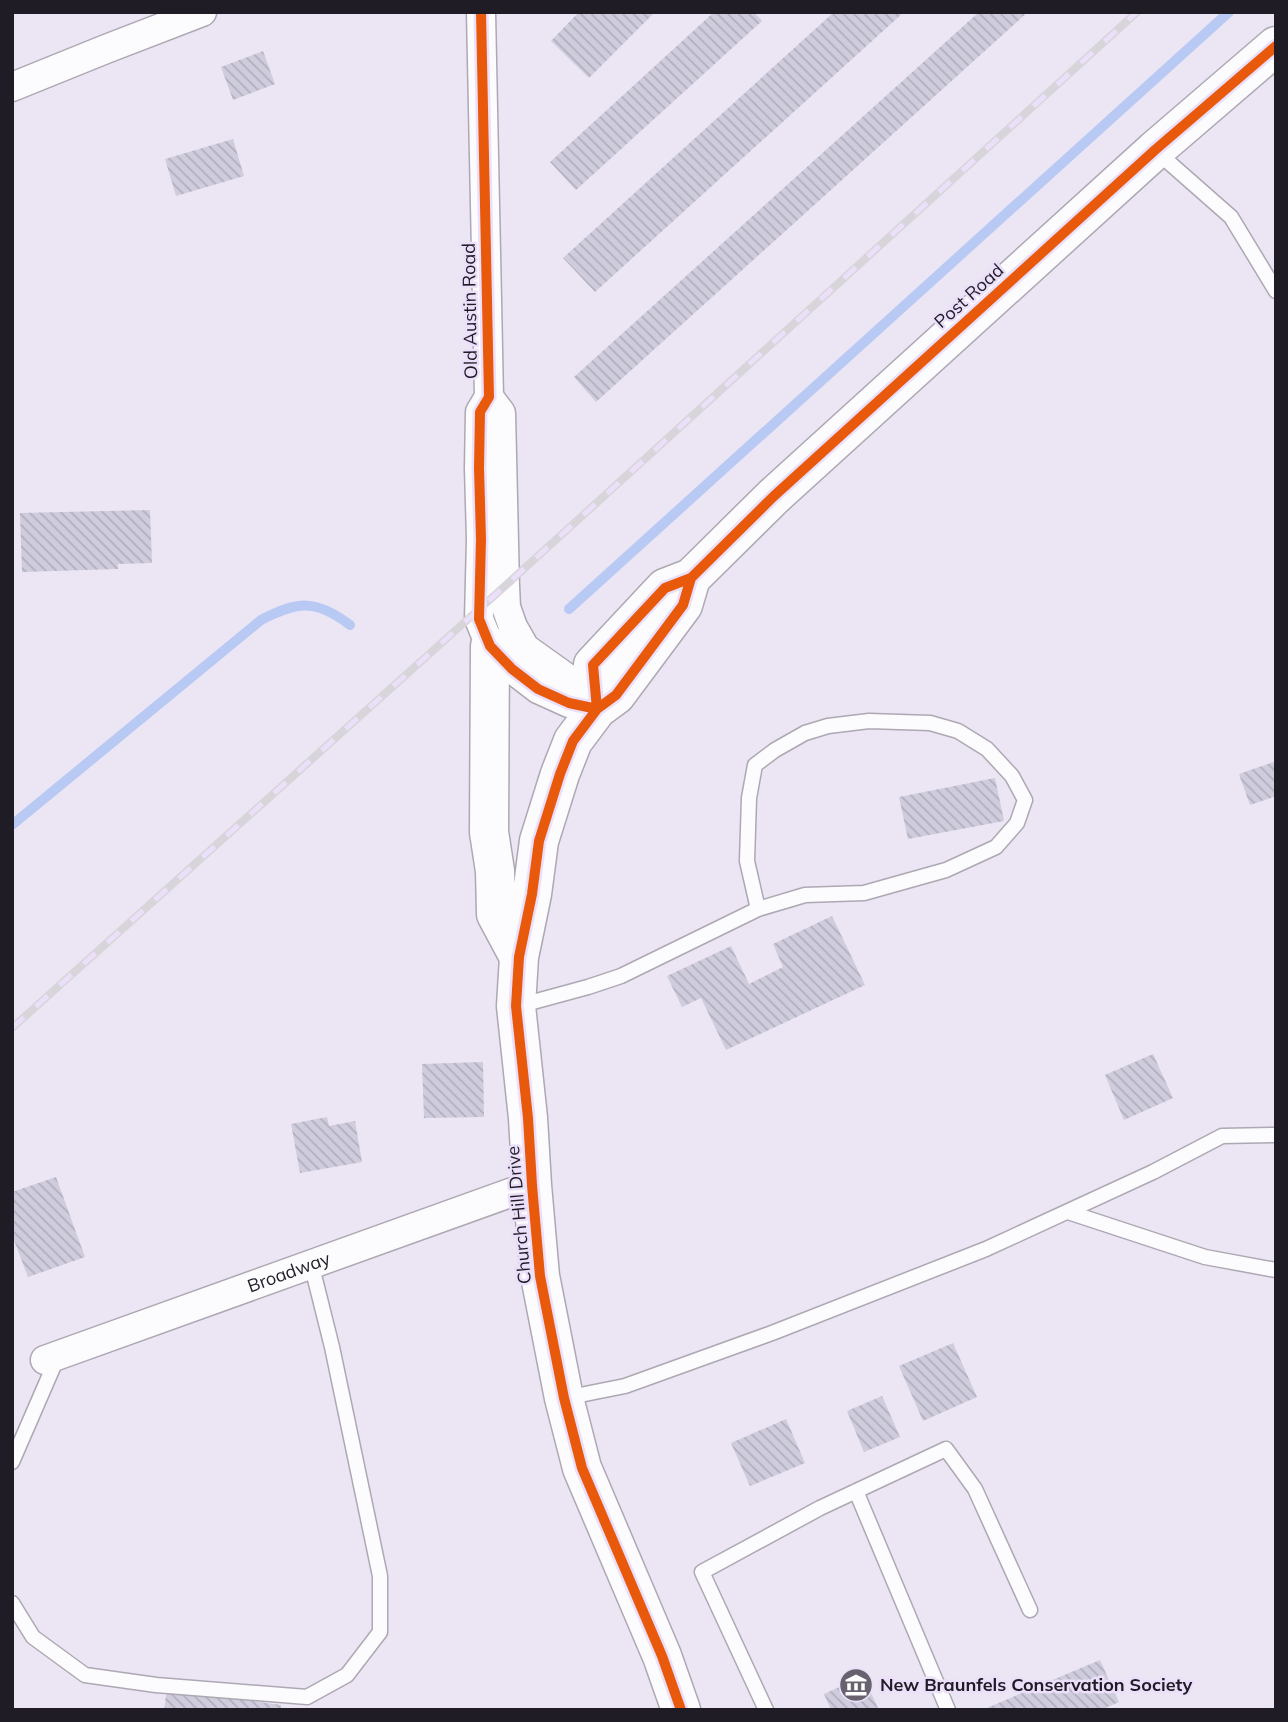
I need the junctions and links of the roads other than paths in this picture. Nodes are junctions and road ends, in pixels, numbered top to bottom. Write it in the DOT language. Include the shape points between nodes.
graph roads {
  1 [pos="202,12"];
  2 [pos="481,12"];
  3 [pos="1276,46"];
  4 [pos="12,87"];
  5 [pos="1155,150"];
  6 [pos="1276,292"];
  7 [pos="489,397"];
  8 [pos="490,646"];
  9 [pos="597,709"];
  10 [pos="758,909"];
  11 [pos="519,957"];
  12 [pos="516,1006"];
  13 [pos="1276,1135"];
  14 [pos="531,1185"];
  15 [pos="1068,1212"];
  16 [pos="311,1263"];
  17 [pos="1276,1270"];
  18 [pos="52,1357"];
  19 [pos="564,1398"];
  20 [pos="12,1462"];
  21 [pos="856,1491"];
  22 [pos="12,1603"];
  23 [pos="1030,1610"];
  24 [pos="681,1710"];
  25 [pos="766,1710"];
  26 [pos="948,1710"];
  1 -- 4 [label="street"];
  2 -- 7 [label="street, Old Austin Road"];
  3 -- 5 [label="street, Post Road"];
  5 -- 6 [label="lane" via="1231,217"];
  5 -- 9 [label="street, Post Road" via="774,496 691,578 682,605 616,695"];
  7 -- 8 [label="street, Old Austin Road" via="480,412 479,619"];
  7 -- 9 [label="street, Old Austin Road" via="501,414 506,607 526,648 567,678"];
  8 -- 9 [label="street, Old Austin Road" via="538,689"];
  8 -- 11 [label="street" via="489,832 496,914"];
  9 -- 11 [label="street, Church Hill Drive" via="573,741 560,774 539,841"];
  10 -- 10 [label="lane" via="805,895 864,893 946,870 996,847 1017,823 1025,800 1012,776 987,750 958,731 930,723 869,721 805,733 755,765 747,861"];
  10 -- 12 [label="lane" via="621,976"];
  11 -- 12 [label="street, Church Hill Drive"];
  12 -- 14 [label="street, Church Hill Drive"];
  13 -- 15 [label="lane" via="1222,1136"];
  14 -- 16 [label="street, Broadway"];
  14 -- 19 [label="street, Church Hill Drive" via="540,1276"];
  15 -- 17 [label="lane" via="1205,1257"];
  15 -- 19 [label="lane" via="772,1334 625,1386"];
  16 -- 18 [label="street, Broadway"];
  16 -- 22 [label="lane" via="380,1576 380,1632 347,1675 307,1697 85,1675 33,1637"];
  18 -- 20 [label="lane"];
  19 -- 24 [label="street, Church Hill Drive" via="582,1468"];
  21 -- 23 [label="lane" via="946,1449 975,1489"];
  21 -- 25 [label="lane" via="702,1572"];
  21 -- 26 [label="lane"];
}
